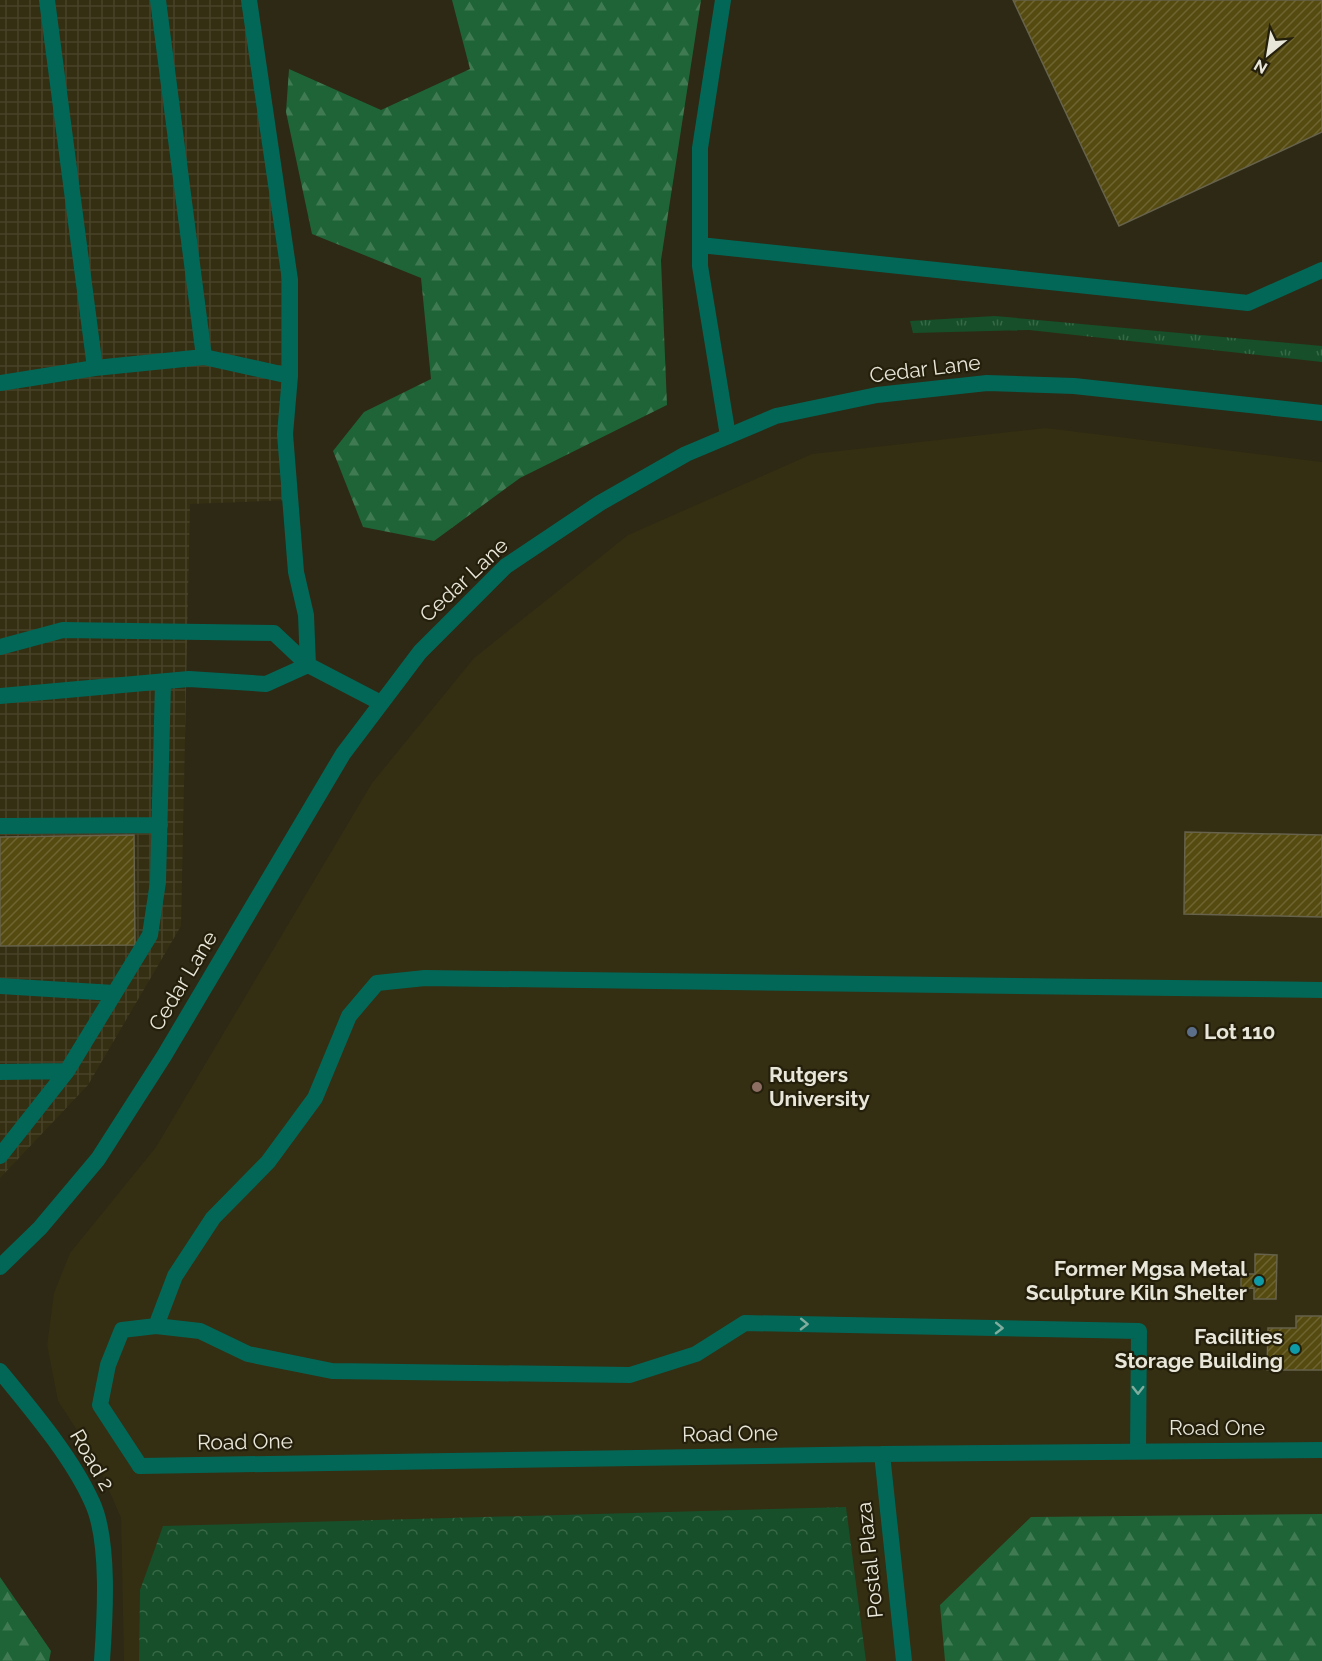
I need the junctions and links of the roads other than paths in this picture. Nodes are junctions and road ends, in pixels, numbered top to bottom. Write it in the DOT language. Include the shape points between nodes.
graph roads {
  1 [pos="47,0"];
  2 [pos="158,0"];
  3 [pos="249,0"];
  4 [pos="723,0"];
  5 [pos="700,245"];
  6 [pos="1322,270"];
  7 [pos="204,357"];
  8 [pos="95,368"];
  9 [pos="290,376"];
  10 [pos="0,382"];
  11 [pos="1322,413"];
  12 [pos="728,436"];
  13 [pos="0,647"];
  14 [pos="308,665"];
  15 [pos="163,682"];
  16 [pos="0,696"];
  17 [pos="381,703"];
  18 [pos="160,825"];
  19 [pos="0,826"];
  20 [pos="0,986"];
  21 [pos="1322,990"];
  22 [pos="114,993"];
  23 [pos="67,1071"];
  24 [pos="0,1072"];
  25 [pos="0,1156"];
  26 [pos="0,1267"];
  27 [pos="156,1326"];
  28 [pos="0,1371"];
  29 [pos="1322,1450"];
  30 [pos="1138,1451"];
  31 [pos="882,1454"];
  32 [pos="102,1661"];
  33 [pos="904,1661"];
  1 -- 8 [label="street"];
  2 -- 7 [label="street"];
  3 -- 9 [label="street" via="290,280"];
  4 -- 5 [label="street" via="700,148"];
  5 -- 6 [label="street" via="1248,303"];
  5 -- 12 [label="street" via="700,266"];
  7 -- 8 [label="street"];
  7 -- 9 [label="street"];
  8 -- 10 [label="street"];
  9 -- 14 [label="street" via="285,434"];
  11 -- 12 [label="street, Cedar Lane" via="1074,386 987,383 877,395 776,416"];
  12 -- 17 [label="street, Cedar Lane" via="686,454 600,502 506,566 420,652"];
  13 -- 14 [label="street" via="63,630 274,633"];
  14 -- 15 [label="street" via="266,684 189,679"];
  14 -- 17 [label="street"];
  15 -- 16 [label="street"];
  15 -- 18 [label="street"];
  17 -- 26 [label="street, Cedar Lane" via="343,754 164,1056 98,1159 40,1228"];
  18 -- 19 [label="street"];
  18 -- 22 [label="street" via="158,882 150,935"];
  20 -- 22 [label="street"];
  21 -- 27 [label="street" via="425,978 377,983 349,1016 315,1098 268,1162 213,1218 181,1266"];
  22 -- 23 [label="street"];
  23 -- 24 [label="street"];
  23 -- 25 [label="street"];
  27 -- 30 [label="street, one-way" via="200,1331 248,1354 332,1371 630,1375 696,1354 746,1323 1139,1332"];
  27 -- 31 [label="street, Road One" via="122,1330 108,1365 100,1405 140,1466"];
  28 -- 32 [label="street, Road 2" via="46,1428 93,1503 105,1560"];
  29 -- 30 [label="street, Road One"];
  30 -- 31 [label="street, Road One"];
  31 -- 33 [label="street, Postal Plaza"];
}
